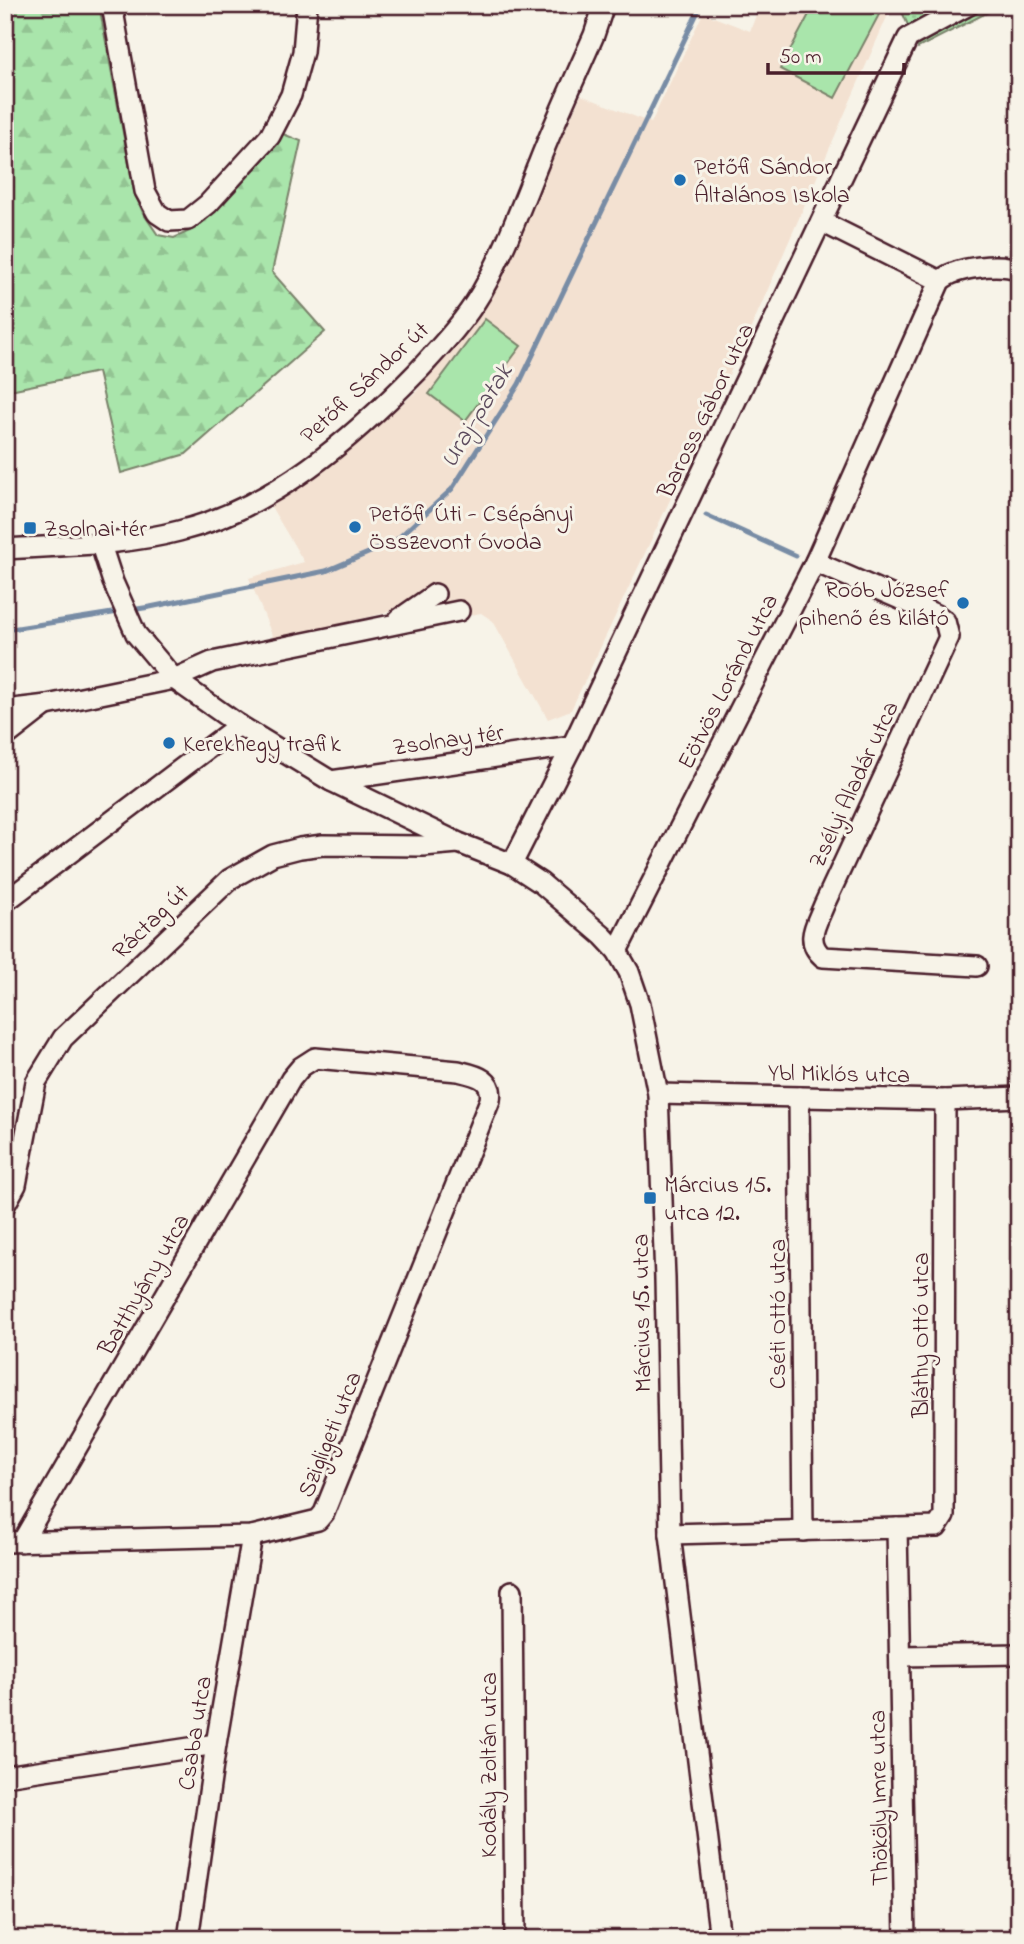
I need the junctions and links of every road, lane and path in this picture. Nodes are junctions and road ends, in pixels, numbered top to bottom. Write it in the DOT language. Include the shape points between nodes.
graph roads {
  1 [pos="112,5"];
  2 [pos="307,5"];
  3 [pos="604,5"];
  4 [pos="969,5"];
  5 [pos="822,222"];
  6 [pos="1019,270"];
  7 [pos="940,281"];
  8 [pos="100,542"];
  9 [pos="5,549"];
  10 [pos="815,562"];
  11 [pos="435,594"];
  12 [pos="459,611"];
  13 [pos="390,625"];
  14 [pos="174,678"];
  15 [pos="47,705"];
  16 [pos="5,710"];
  17 [pos="239,725"];
  18 [pos="5,737"];
  19 [pos="572,746"];
  20 [pos="331,781"];
  21 [pos="459,843"];
  22 [pos="512,864"];
  23 [pos="5,902"];
  24 [pos="617,951"];
  25 [pos="977,966"];
  26 [pos="315,1058"];
  27 [pos="659,1094"];
  28 [pos="799,1097"];
  29 [pos="1019,1097"];
  30 [pos="945,1100"];
  31 [pos="5,1205"];
  32 [pos="897,1528"];
  33 [pos="803,1531"];
  34 [pos="670,1534"];
  35 [pos="251,1536"];
  36 [pos="14,1542"];
  37 [pos="512,1591"];
  38 [pos="1019,1654"];
  39 [pos="900,1656"];
  40 [pos="216,1744"];
  41 [pos="5,1776"];
  42 [pos="188,1939"];
  43 [pos="514,1939"];
  44 [pos="720,1939"];
  45 [pos="905,1939"];
  1 -- 2 [label="street" via="145,191 157,213 169,221 188,220 208,204 270,136 291,94 303,52"];
  3 -- 8 [label="street, Petőfi Sándor út" via="502,251 474,303 447,340 354,431 267,495 180,531"];
  4 -- 5 [label="street, Baross Gábor utca" via="908,38"];
  5 -- 7 [label="street"];
  5 -- 19 [label="street, Baross Gábor utca"];
  6 -- 7 [label="street" via="996,265"];
  7 -- 10 [label="street, Eötvös Loránd utca"];
  8 -- 9 [label="street, Petőfi Sándor út"];
  8 -- 14 [label="street, Március 15. utca" via="130,622 144,646"];
  10 -- 24 [label="street, Eötvös Loránd utca"];
  10 -- 25 [label="street, Zsélyi Aladár utca" via="937,614 949,628 949,637 824,905 814,930 814,950 823,957"];
  11 -- 13 [label="street"];
  12 -- 13 [label="street"];
  13 -- 14 [label="street" via="212,662"];
  14 -- 15 [label="street"];
  14 -- 17 [label="street, Március 15. utca"];
  15 -- 16 [label="street"];
  15 -- 18 [label="street"];
  17 -- 20 [label="street, Március 15. utca"];
  17 -- 23 [label="street"];
  19 -- 20 [label="street, Zsolnay tér"];
  19 -- 22 [label="street, Baross Gábor utca"];
  20 -- 21 [label="street, Március 15. utca"];
  21 -- 22 [label="street, Március 15. utca"];
  21 -- 31 [label="street, Ráctag út" via="300,848 273,855 230,879 63,1038 36,1082 16,1185"];
  22 -- 24 [label="street, Március 15. utca" via="567,903"];
  24 -- 27 [label="street, Március 15. utca" via="640,1004"];
  26 -- 35 [label="street, Szigligeti utca" via="457,1071 480,1077 492,1091 324,1513 318,1520"];
  26 -- 36 [label="street, Batthyány utca" via="291,1079"];
  27 -- 28 [label="street, Ybl Miklós utca"];
  27 -- 34 [label="street, Március 15. utca"];
  28 -- 30 [label="street, Ybl Miklós utca"];
  28 -- 33 [label="street, Cséti Ottó utca"];
  29 -- 30 [label="street, Ybl Miklós utca"];
  30 -- 32 [label="street, Bláthy Ottó utca" via="944,1516 937,1527"];
  32 -- 33 [label="street"];
  32 -- 39 [label="street, Thököly Imre utca"];
  33 -- 34 [label="street"];
  34 -- 44 [label="street, Március 15. utca"];
  35 -- 36 [label="street, Szigligeti utca"];
  35 -- 40 [label="street, Csaba utca"];
  37 -- 43 [label="street, Kodály Zoltán utca"];
  38 -- 39 [label="street"];
  39 -- 45 [label="street, Thököly Imre utca"];
  40 -- 41 [label="street"];
  40 -- 42 [label="street, Csaba utca"];
}
